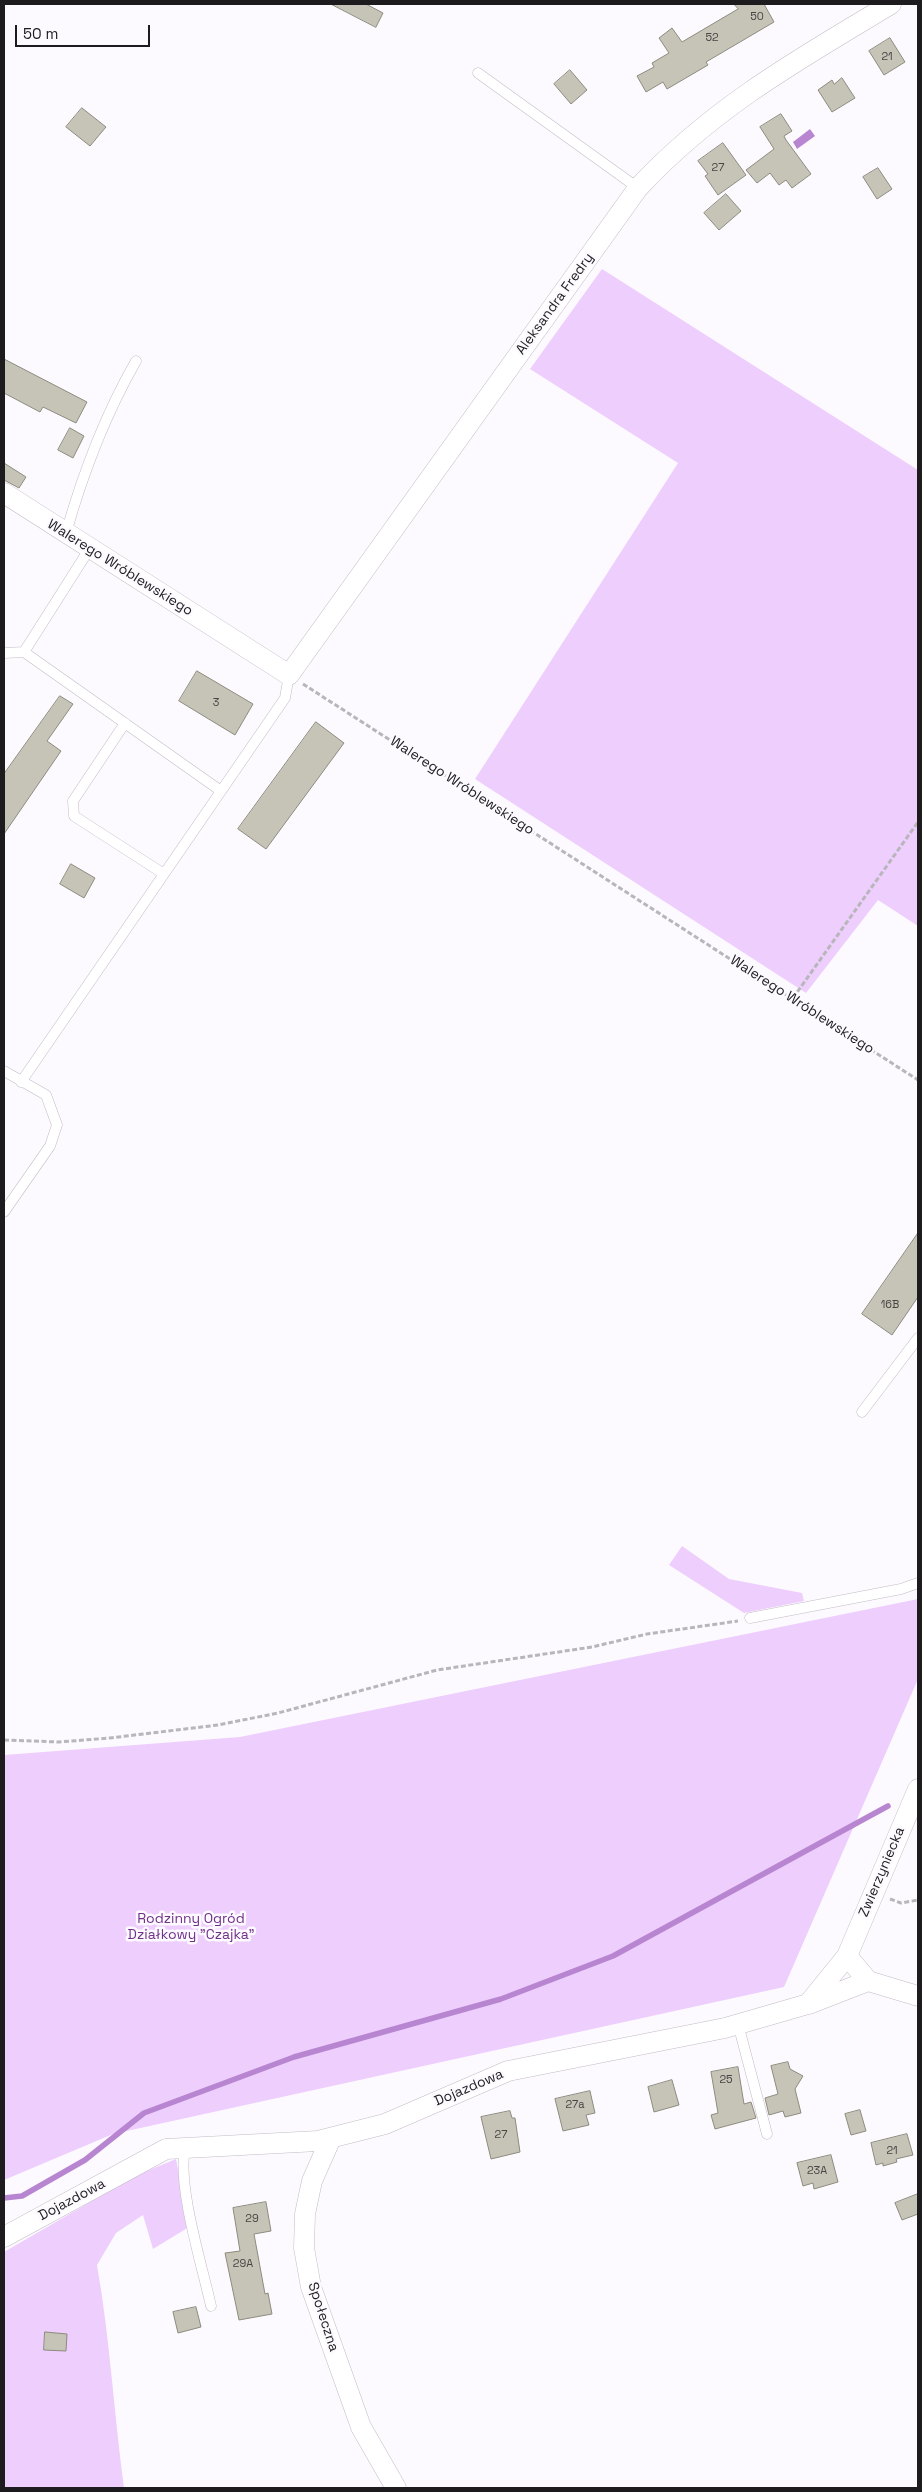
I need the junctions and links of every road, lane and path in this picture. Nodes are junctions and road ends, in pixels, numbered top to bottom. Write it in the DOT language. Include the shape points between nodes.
graph roads {
  1 [pos="891,4"];
  2 [pos="478,73"];
  3 [pos="638,188"];
  4 [pos="136,361"];
  5 [pos="4,493"];
  6 [pos="66,533"];
  7 [pos="90,548"];
  8 [pos="24,652"];
  9 [pos="4,653"];
  10 [pos="288,675"];
  11 [pos="125,723"];
  12 [pos="221,791"];
  13 [pos="918,822"];
  14 [pos="164,874"];
  15 [pos="792,998"];
  16 [pos="4,1071"];
  17 [pos="918,1080"];
  18 [pos="21,1082"];
  19 [pos="4,1212"];
  20 [pos="918,1338"];
  21 [pos="862,1412"];
  22 [pos="918,1583"];
  23 [pos="750,1618"];
  24 [pos="4,1740"];
  25 [pos="918,1788"];
  26 [pos="873,1894"];
  27 [pos="918,1900"];
  28 [pos="847,1956"];
  29 [pos="868,1981"];
  30 [pos="918,1996"];
  31 [pos="808,2004"];
  32 [pos="738,2024"];
  33 [pos="767,2134"];
  34 [pos="331,2138"];
  35 [pos="185,2148"];
  36 [pos="4,2237"];
  37 [pos="211,2306"];
  38 [pos="396,2488"];
  1 -- 3 [label="street, Aleksandra Fredry" via="743,95 696,132"];
  2 -- 3 [label="lane"];
  3 -- 10 [label="street, Aleksandra Fredry"];
  4 -- 6 [label="lane" via="113,401 77,493"];
  5 -- 6 [label="street, Walerego Wróblewskiego"];
  6 -- 7 [label="street, Walerego Wróblewskiego"];
  7 -- 8 [label="lane"];
  7 -- 10 [label="street, Walerego Wróblewskiego"];
  8 -- 9 [label="lane"];
  8 -- 11 [label="lane"];
  10 -- 12 [label="lane" via="285,698"];
  10 -- 15 [label="path, Walerego Wróblewskiego"];
  11 -- 12 [label="lane"];
  11 -- 14 [label="lane" via="74,801 74,816"];
  12 -- 14 [label="lane"];
  13 -- 15 [label="path"];
  14 -- 18 [label="lane"];
  15 -- 17 [label="path, Walerego Wróblewskiego"];
  16 -- 18 [label="lane"];
  18 -- 19 [label="lane" via="46,1095 58,1126 50,1146"];
  20 -- 21 [label="lane"];
  22 -- 23 [label="lane"];
  23 -- 24 [label="path" via="647,1634 592,1647 437,1670 278,1713 218,1725 59,1742"];
  25 -- 26 [label="street, Zwierzyniecka"];
  26 -- 27 [label="path" via="901,1903"];
  26 -- 28 [label="street, Zwierzyniecka"];
  28 -- 29 [label="street"];
  28 -- 31 [label="street"];
  29 -- 30 [label="street"];
  29 -- 31 [label="street, Dojazdowa"];
  31 -- 32 [label="street, Dojazdowa"];
  32 -- 33 [label="lane"];
  32 -- 34 [label="street, Dojazdowa" via="508,2071 384,2124"];
  34 -- 35 [label="street, Dojazdowa"];
  34 -- 38 [label="street, Społeczna" via="312,2181 305,2214 304,2248 311,2287 361,2427"];
  35 -- 36 [label="street, Dojazdowa" via="166,2149"];
  35 -- 37 [label="lane" via="182,2163 184,2184"];
}
